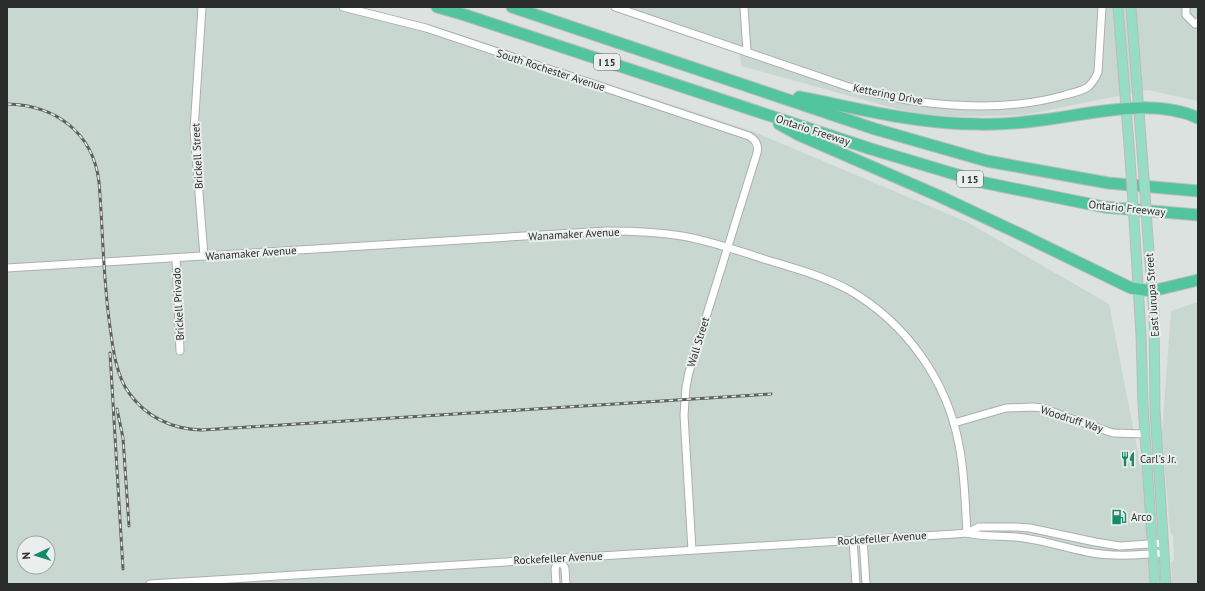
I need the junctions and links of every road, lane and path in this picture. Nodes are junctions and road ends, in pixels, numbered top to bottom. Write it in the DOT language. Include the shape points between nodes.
graph roads {
  1 [pos="202,7"];
  2 [pos="343,7"];
  3 [pos="437,7"];
  4 [pos="512,7"];
  5 [pos="615,7"];
  6 [pos="744,7"];
  7 [pos="1102,7"];
  8 [pos="1118,7"];
  9 [pos="1131,7"];
  10 [pos="1186,7"];
  11 [pos="1197,23"];
  12 [pos="747,52"];
  13 [pos="757,89"];
  14 [pos="1127,108"];
  15 [pos="1139,108"];
  16 [pos="750,109"];
  17 [pos="1198,118"];
  18 [pos="756,142"];
  19 [pos="1198,191"];
  20 [pos="1198,215"];
  21 [pos="727,247"];
  22 [pos="204,256"];
  23 [pos="176,258"];
  24 [pos="7,268"];
  25 [pos="1198,280"];
  26 [pos="1139,290"];
  27 [pos="1152,291"];
  28 [pos="180,351"];
  29 [pos="954,423"];
  30 [pos="1145,434"];
  31 [pos="967,532"];
  32 [pos="863,539"];
  33 [pos="853,540"];
  34 [pos="1164,543"];
  35 [pos="1152,544"];
  36 [pos="692,550"];
  37 [pos="1164,553"];
  38 [pos="1153,554"];
  39 [pos="559,558"];
  40 [pos="260,580"];
  41 [pos="268,580"];
  42 [pos="150,584"];
  43 [pos="556,584"];
  44 [pos="566,584"];
  45 [pos="856,584"];
  46 [pos="866,584"];
  47 [pos="1154,584"];
  48 [pos="1166,584"];
  1 -- 22 [label="street, Brickell Street" via="194,130"];
  2 -- 18 [label="street, South Rochester Avenue" via="426,28 749,136"];
  3 -- 16 [label="highway, Ontario Freeway / I 15"];
  4 -- 13 [label="highway, Ontario Freeway / I 15"];
  5 -- 12 [label="street, Kettering Drive"];
  6 -- 12 [label="street"];
  7 -- 12 [label="street, Kettering Drive" via="1100,61 1094,81 1079,91 1030,103 974,106 915,101 849,87"];
  8 -- 14 [label="main road, East Jurupa Street"];
  9 -- 15 [label="main road, East Jurupa Street"];
  10 -- 11 [label="street" via="1186,15"];
  13 -- 14 [label="highway" via="901,117 957,124 1020,123"];
  13 -- 19 [label="highway, Ontario Freeway / I 15" via="875,129 987,161 1108,183"];
  14 -- 15 [label="highway"];
  14 -- 26 [label="main road, East Jurupa Street, bridge"];
  15 -- 17 [label="highway" via="1168,110"];
  15 -- 27 [label="main road, East Jurupa Street, bridge"];
  16 -- 20 [label="highway, Ontario Freeway / I 15" via="981,182 1104,207"];
  16 -- 26 [label="highway" via="799,135 939,196"];
  18 -- 21 [label="street, Wall Street" via="758,148"];
  21 -- 22 [label="street, Wanamaker Avenue" via="682,236 612,231"];
  21 -- 29 [label="street, Wanamaker Avenue" via="821,277 848,290 880,311 903,333 926,362 943,393"];
  21 -- 36 [label="street, Wall Street" via="686,387 684,431"];
  22 -- 23 [label="street, Wanamaker Avenue"];
  23 -- 24 [label="street, Wanamaker Avenue"];
  23 -- 28 [label="street, Brickell Privado"];
  25 -- 27 [label="highway"];
  26 -- 27 [label="highway"];
  26 -- 30 [label="main road, East Jurupa Street"];
  27 -- 34 [label="main road, East Jurupa Street" via="1155,410"];
  29 -- 30 [label="street, Woodruff Way" via="1006,408 1033,407 1043,408 1113,433"];
  29 -- 31 [label="street, Wanamaker Avenue" via="962,464"];
  30 -- 35 [label="main road, East Jurupa Street"];
  31 -- 32 [label="street, Rockefeller Avenue"];
  31 -- 35 [label="street, Rockefeller Avenue" via="979,527 1015,527 1120,546"];
  31 -- 38 [label="street, Rockefeller Avenue" via="980,536 1025,538 1101,554"];
  32 -- 33 [label="street, Rockefeller Avenue"];
  32 -- 46 [label="street"];
  33 -- 36 [label="street, Rockefeller Avenue"];
  33 -- 45 [label="street"];
  34 -- 35 [label="street, Rockefeller Avenue"];
  34 -- 37 [label="main road, East Jurupa Street"];
  35 -- 38 [label="main road, East Jurupa Street"];
  36 -- 39 [label="street, Rockefeller Avenue"];
  37 -- 38 [label="street, Rockefeller Avenue"];
  37 -- 48 [label="main road, East Jurupa Street"];
  38 -- 47 [label="main road, East Jurupa Street"];
  39 -- 41 [label="street, Rockefeller Avenue"];
  39 -- 43 [label="street" via="555,569"];
  39 -- 44 [label="street" via="565,568"];
  40 -- 41 [label="street, Rockefeller Avenue"];
  40 -- 42 [label="street, Rockefeller Avenue"];
}
